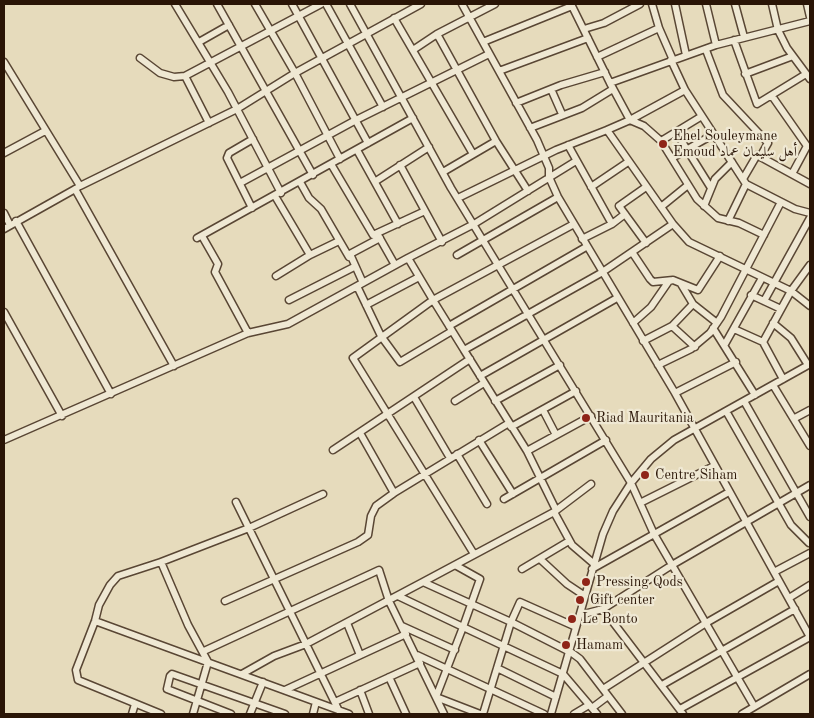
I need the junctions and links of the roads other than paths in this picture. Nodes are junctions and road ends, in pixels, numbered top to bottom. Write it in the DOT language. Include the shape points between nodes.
graph roads {
  1 [pos="186,4"];
  2 [pos="217,4"];
  3 [pos="255,4"];
  4 [pos="292,4"];
  5 [pos="321,4"];
  6 [pos="326,4"];
  7 [pos="350,4"];
  8 [pos="419,4"];
  9 [pos="462,4"];
  10 [pos="495,4"];
  11 [pos="640,4"];
  12 [pos="652,4"];
  13 [pos="675,4"];
  14 [pos="706,4"];
  15 [pos="735,4"];
  16 [pos="772,4"];
  17 [pos="807,4"];
  18 [pos="571,5"];
  19 [pos="176,6"];
  20 [pos="299,16"];
  21 [pos="469,16"];
  22 [pos="810,17"];
  23 [pos="394,18"];
  24 [pos="810,21"];
  25 [pos="229,25"];
  26 [pos="659,28"];
  27 [pos="584,29"];
  28 [pos="778,30"];
  29 [pos="269,31"];
  30 [pos="438,34"];
  31 [pos="366,35"];
  32 [pos="744,37"];
  33 [pos="588,38"];
  34 [pos="734,40"];
  35 [pos="199,42"];
  36 [pos="483,42"];
  37 [pos="348,45"];
  38 [pos="716,45"];
  39 [pos="241,46"];
  40 [pos="413,50"];
  41 [pos="706,50"];
  42 [pos="490,54"];
  43 [pos="686,55"];
  44 [pos="793,56"];
  45 [pos="597,57"];
  46 [pos="140,58"];
  47 [pos="322,59"];
  48 [pos="672,60"];
  49 [pos="4,62"];
  50 [pos="212,63"];
  51 [pos="458,69"];
  52 [pos="499,71"];
  53 [pos="605,72"];
  54 [pos="295,73"];
  55 [pos="745,74"];
  56 [pos="185,76"];
  57 [pos="808,76"];
  58 [pos="432,82"];
  59 [pos="612,86"];
  60 [pos="551,89"];
  61 [pos="685,90"];
  62 [pos="266,91"];
  63 [pos="772,96"];
  64 [pos="402,97"];
  65 [pos="516,103"];
  66 [pos="383,107"];
  67 [pos="237,109"];
  68 [pos="562,114"];
  69 [pos="702,116"];
  70 [pos="412,118"];
  71 [pos="356,120"];
  72 [pos="630,120"];
  73 [pos="210,123"];
  74 [pos="530,128"];
  75 [pos="607,130"];
  76 [pos="45,131"];
  77 [pos="676,132"];
  78 [pos="714,134"];
  79 [pos="327,137"];
  80 [pos="253,139"];
  81 [pos="496,140"];
  82 [pos="661,141"];
  83 [pos="368,143"];
  84 [pos="568,145"];
  85 [pos="429,148"];
  86 [pos="357,150"];
  87 [pos="686,150"];
  88 [pos="299,152"];
  89 [pos="4,153"];
  90 [pos="473,154"];
  91 [pos="544,156"];
  92 [pos="760,157"];
  93 [pos="672,158"];
  94 [pos="340,159"];
  95 [pos="576,161"];
  96 [pos="628,162"];
  97 [pos="732,162"];
  98 [pos="331,164"];
  99 [pos="400,166"];
  100 [pos="267,168"];
  101 [pos="515,170"];
  102 [pos="443,172"];
  103 [pos="792,174"];
  104 [pos="313,175"];
  105 [pos="549,177"];
  106 [pos="376,181"];
  107 [pos="300,182"];
  108 [pos="745,182"];
  109 [pos="240,183"];
  110 [pos="810,184"];
  111 [pos="688,185"];
  112 [pos="78,187"];
  113 [pos="591,187"];
  114 [pos="646,187"];
  115 [pos="711,188"];
  116 [pos="528,191"];
  117 [pos="278,195"];
  118 [pos="558,197"];
  119 [pos="458,198"];
  120 [pos="782,202"];
  121 [pos="704,206"];
  122 [pos="661,207"];
  123 [pos="252,208"];
  124 [pos="426,211"];
  125 [pos="4,213"];
  126 [pos="810,213"];
  127 [pos="625,214"];
  128 [pos="810,218"];
  129 [pos="16,221"];
  130 [pos="728,221"];
  131 [pos="398,224"];
  132 [pos="474,224"];
  133 [pos="574,224"];
  134 [pos="612,224"];
  135 [pos="673,224"];
  136 [pos="7,227"];
  137 [pos="764,235"];
  138 [pos="379,236"];
  139 [pos="582,239"];
  140 [pos="484,240"];
  141 [pos="339,241"];
  142 [pos="442,242"];
  143 [pos="646,243"];
  144 [pos="586,247"];
  145 [pos="632,252"];
  146 [pos="310,255"];
  147 [pos="457,255"];
  148 [pos="720,256"];
  149 [pos="350,257"];
  150 [pos="408,258"];
  151 [pos="499,264"];
  152 [pos="396,265"];
  153 [pos="810,265"];
  154 [pos="354,267"];
  155 [pos="746,269"];
  156 [pos="601,273"];
  157 [pos="276,276"];
  158 [pos="419,277"];
  159 [pos="762,278"];
  160 [pos="672,280"];
  161 [pos="681,283"];
  162 [pos="774,284"];
  163 [pos="360,285"];
  164 [pos="514,289"];
  165 [pos="791,291"];
  166 [pos="751,295"];
  167 [pos="617,298"];
  168 [pos="289,300"];
  169 [pos="433,300"];
  170 [pos="764,301"];
  171 [pos="693,304"];
  172 [pos="366,305"];
  173 [pos="810,306"];
  174 [pos="781,310"];
  175 [pos="4,312"];
  176 [pos="529,314"];
  177 [pos="633,323"];
  178 [pos="773,323"];
  179 [pos="715,325"];
  180 [pos="672,326"];
  181 [pos="451,328"];
  182 [pos="734,329"];
  183 [pos="248,333"];
  184 [pos="381,336"];
  185 [pos="546,341"];
  186 [pos="644,341"];
  187 [pos="763,342"];
  188 [pos="725,344"];
  189 [pos="695,347"];
  190 [pos="464,350"];
  191 [pos="470,359"];
  192 [pos="736,362"];
  193 [pos="560,365"];
  194 [pos="658,365"];
  195 [pos="809,365"];
  196 [pos="174,366"];
  197 [pos="480,376"];
  198 [pos="783,379"];
  199 [pos="484,383"];
  200 [pos="774,385"];
  201 [pos="576,391"];
  202 [pos="675,393"];
  203 [pos="111,394"];
  204 [pos="755,395"];
  205 [pos="414,397"];
  206 [pos="455,401"];
  207 [pos="495,401"];
  208 [pos="744,401"];
  209 [pos="543,410"];
  210 [pos="810,410"];
  211 [pos="726,411"];
  212 [pos="388,414"];
  213 [pos="62,416"];
  214 [pos="591,416"];
  215 [pos="794,418"];
  216 [pos="510,425"];
  217 [pos="694,429"];
  218 [pos="360,434"];
  219 [pos="556,435"];
  220 [pos="4,440"];
  221 [pos="479,440"];
  222 [pos="606,440"];
  223 [pos="810,443"];
  224 [pos="333,450"];
  225 [pos="526,451"];
  226 [pos="457,454"];
  227 [pos="450,458"];
  228 [pos="714,466"];
  229 [pos="424,474"];
  230 [pos="542,479"];
  231 [pos="631,483"];
  232 [pos="591,484"];
  233 [pos="810,485"];
  234 [pos="729,492"];
  235 [pos="796,492"];
  236 [pos="394,493"];
  237 [pos="323,494"];
  238 [pos="513,494"];
  239 [pos="504,499"];
  240 [pos="236,502"];
  241 [pos="640,503"];
  242 [pos="777,503"];
  243 [pos="487,504"];
  244 [pos="555,511"];
  245 [pos="810,517"];
  246 [pos="746,521"];
  247 [pos="249,528"];
  248 [pos="654,534"];
  249 [pos="810,539"];
  250 [pos="569,541"];
  251 [pos="808,553"];
  252 [pos="474,554"];
  253 [pos="540,559"];
  254 [pos="161,562"];
  255 [pos="455,565"];
  256 [pos="672,565"];
  257 [pos="593,566"];
  258 [pos="522,569"];
  259 [pos="774,572"];
  260 [pos="274,580"];
  261 [pos="779,581"];
  262 [pos="423,582"];
  263 [pos="810,585"];
  264 [pos="398,596"];
  265 [pos="585,596"];
  266 [pos="788,598"];
  267 [pos="389,600"];
  268 [pos="225,601"];
  269 [pos="472,604"];
  270 [pos="604,609"];
  271 [pos="795,610"];
  272 [pos="290,612"];
  273 [pos="580,615"];
  274 [pos="95,621"];
  275 [pos="511,622"];
  276 [pos="347,623"];
  277 [pos="706,623"];
  278 [pos="808,625"];
  279 [pos="402,626"];
  280 [pos="463,627"];
  281 [pos="576,628"];
  282 [pos="406,634"];
  283 [pos="810,637"];
  284 [pos="306,644"];
  285 [pos="504,646"];
  286 [pos="455,650"];
  287 [pos="721,650"];
  288 [pos="204,651"];
  289 [pos="569,651"];
  290 [pos="360,655"];
  291 [pos="417,655"];
  292 [pos="645,661"];
  293 [pos="208,662"];
  294 [pos="420,663"];
  295 [pos="497,668"];
  296 [pos="448,670"];
  297 [pos="321,673"];
  298 [pos="242,674"];
  299 [pos="563,674"];
  300 [pos="810,674"];
  301 [pos="738,676"];
  302 [pos="389,677"];
  303 [pos="263,682"];
  304 [pos="201,684"];
  305 [pos="662,685"];
  306 [pos="602,689"];
  307 [pos="285,690"];
  308 [pos="360,690"];
  309 [pos="490,690"];
  310 [pos="608,696"];
  311 [pos="436,697"];
  312 [pos="556,697"];
  313 [pos="197,701"];
  314 [pos="316,702"];
  315 [pos="335,702"];
  316 [pos="255,703"];
  317 [pos="135,704"];
  318 [pos="754,706"];
  319 [pos="590,707"];
  320 [pos="682,712"];
  321 [pos="345,713"];
  322 [pos="132,714"];
  323 [pos="161,714"];
  324 [pos="193,714"];
  325 [pos="231,714"];
  326 [pos="250,714"];
  327 [pos="285,714"];
  328 [pos="313,714"];
  329 [pos="369,714"];
  330 [pos="406,714"];
  331 [pos="444,714"];
  332 [pos="482,714"];
  333 [pos="544,714"];
  334 [pos="551,714"];
  335 [pos="574,714"];
  336 [pos="597,714"];
  337 [pos="622,714"];
  338 [pos="742,714"];
  1 -- 19 [label="street"];
  2 -- 25 [label="street"];
  3 -- 29 [label="street"];
  4 -- 20 [label="street"];
  5 -- 20 [label="street"];
  6 -- 37 [label="street"];
  7 -- 31 [label="street"];
  8 -- 23 [label="street"];
  9 -- 21 [label="street"];
  10 -- 21 [label="street"];
  11 -- 27 [label="street" via="612,20"];
  12 -- 26 [label="street"];
  13 -- 43 [label="street"];
  14 -- 38 [label="street"];
  15 -- 32 [label="street"];
  16 -- 28 [label="street"];
  17 -- 22 [label="street"];
  18 -- 27 [label="street"];
  18 -- 36 [label="street"];
  19 -- 35 [label="street"];
  20 -- 29 [label="street"];
  20 -- 47 [label="street"];
  21 -- 30 [label="street"];
  21 -- 36 [label="street"];
  23 -- 31 [label="street"];
  23 -- 40 [label="street"];
  24 -- 28 [label="street"];
  25 -- 35 [label="street"];
  25 -- 39 [label="street"];
  26 -- 45 [label="street"];
  26 -- 48 [label="street"];
  27 -- 33 [label="street"];
  28 -- 32 [label="street"];
  28 -- 44 [label="street"];
  29 -- 39 [label="street"];
  29 -- 54 [label="street"];
  30 -- 40 [label="street"];
  30 -- 51 [label="street"];
  31 -- 37 [label="street"];
  31 -- 64 [label="street"];
  32 -- 34 [label="street"];
  33 -- 45 [label="street"];
  33 -- 52 [label="street"];
  34 -- 38 [label="street"];
  34 -- 55 [label="street"];
  35 -- 50 [label="street"];
  36 -- 42 [label="street"];
  37 -- 47 [label="street"];
  37 -- 66 [label="street"];
  38 -- 41 [label="street"];
  39 -- 50 [label="street"];
  39 -- 62 [label="street"];
  40 -- 58 [label="street"];
  41 -- 43 [label="street"];
  41 -- 92 [label="street" via="723,96 768,143"];
  42 -- 51 [label="street"];
  42 -- 52 [label="street"];
  43 -- 48 [label="street"];
  44 -- 55 [label="street"];
  44 -- 57 [label="street"];
  45 -- 53 [label="street"];
  46 -- 56 [label="street" via="160,73"];
  47 -- 54 [label="street"];
  47 -- 71 [label="street"];
  48 -- 59 [label="street"];
  48 -- 61 [label="street"];
  49 -- 76 [label="street"];
  50 -- 56 [label="street"];
  50 -- 67 [label="street"];
  51 -- 58 [label="street"];
  51 -- 81 [label="street"];
  52 -- 65 [label="street"];
  53 -- 59 [label="street"];
  53 -- 60 [label="street"];
  54 -- 62 [label="street"];
  54 -- 79 [label="street"];
  55 -- 63 [label="street" via="756,103"];
  56 -- 73 [label="street"];
  57 -- 63 [label="street"];
  58 -- 64 [label="street"];
  58 -- 90 [label="street"];
  59 -- 68 [label="street" via="582,108"];
  59 -- 72 [label="street"];
  60 -- 65 [label="street"];
  60 -- 68 [label="street"];
  61 -- 69 [label="street"];
  61 -- 72 [label="street"];
  62 -- 67 [label="street"];
  62 -- 88 [label="street"];
  63 -- 103 [label="street" via="807,146"];
  64 -- 66 [label="street"];
  64 -- 70 [label="street"];
  65 -- 74 [label="street"];
  66 -- 71 [label="street"];
  67 -- 73 [label="street"];
  67 -- 80 [label="street"];
  68 -- 74 [label="street"];
  69 -- 77 [label="street"];
  69 -- 78 [label="street"];
  70 -- 83 [label="street"];
  70 -- 85 [label="street"];
  71 -- 79 [label="street"];
  71 -- 83 [label="street"];
  72 -- 75 [label="street"];
  72 -- 82 [label="street" via="644,126"];
  73 -- 112 [label="street"];
  74 -- 91 [label="street"];
  75 -- 84 [label="street"];
  75 -- 96 [label="street"];
  76 -- 89 [label="street"];
  76 -- 112 [label="street"];
  77 -- 82 [label="street"];
  77 -- 87 [label="street"];
  78 -- 87 [label="street"];
  78 -- 97 [label="street"];
  79 -- 88 [label="street"];
  79 -- 94 [label="street"];
  80 -- 100 [label="street"];
  80 -- 109 [label="street" via="228,156"];
  81 -- 90 [label="street"];
  81 -- 101 [label="street"];
  82 -- 93 [label="street"];
  83 -- 86 [label="street"];
  84 -- 91 [label="street"];
  84 -- 95 [label="street"];
  85 -- 99 [label="street"];
  85 -- 102 [label="street"];
  86 -- 94 [label="street"];
  86 -- 106 [label="street"];
  87 -- 93 [label="street"];
  87 -- 115 [label="street"];
  88 -- 100 [label="street"];
  88 -- 104 [label="street"];
  90 -- 102 [label="street"];
  91 -- 101 [label="street"];
  91 -- 105 [label="street"];
  92 -- 103 [label="street"];
  92 -- 108 [label="street" via="756,156"];
  93 -- 111 [label="street"];
  94 -- 98 [label="street"];
  95 -- 105 [label="street"];
  95 -- 113 [label="street"];
  96 -- 113 [label="street"];
  96 -- 114 [label="street"];
  97 -- 108 [label="street"];
  97 -- 115 [label="street"];
  98 -- 104 [label="street"];
  98 -- 138 [label="street" via="371,233"];
  99 -- 106 [label="street"];
  99 -- 124 [label="street"];
  100 -- 109 [label="street"];
  100 -- 117 [label="street"];
  101 -- 116 [label="street"];
  101 -- 119 [label="street"];
  102 -- 119 [label="street"];
  103 -- 110 [label="street"];
  104 -- 107 [label="street"];
  105 -- 116 [label="street"];
  105 -- 118 [label="street"];
  106 -- 131 [label="street"];
  107 -- 117 [label="street"];
  107 -- 141 [label="street" via="309,198 321,209"];
  108 -- 120 [label="street"];
  108 -- 130 [label="street"];
  109 -- 123 [label="street"];
  111 -- 121 [label="street"];
  111 -- 122 [label="street"];
  112 -- 129 [label="street"];
  112 -- 196 [label="street"];
  113 -- 134 [label="street"];
  114 -- 122 [label="street"];
  114 -- 127 [label="street" via="620,204"];
  115 -- 121 [label="street"];
  116 -- 132 [label="street"];
  117 -- 123 [label="street"];
  117 -- 146 [label="street"];
  118 -- 133 [label="street"];
  118 -- 140 [label="street"];
  119 -- 132 [label="street"];
  120 -- 126 [label="street"];
  120 -- 137 [label="street"];
  121 -- 130 [label="street" via="718,218"];
  122 -- 135 [label="street"];
  123 -- 183 [label="street" via="200,237 218,264 216,272"];
  124 -- 131 [label="street"];
  124 -- 142 [label="street"];
  125 -- 136 [label="street"];
  127 -- 134 [label="street"];
  127 -- 143 [label="street"];
  128 -- 162 [label="street"];
  129 -- 136 [label="street"];
  129 -- 203 [label="street"];
  130 -- 137 [label="street"];
  131 -- 138 [label="street"];
  132 -- 140 [label="street"];
  132 -- 142 [label="street"];
  133 -- 139 [label="street"];
  133 -- 151 [label="street"];
  134 -- 139 [label="street"];
  135 -- 143 [label="street"];
  135 -- 148 [label="street" via="689,242"];
  137 -- 155 [label="street"];
  138 -- 149 [label="street" via="351,252"];
  138 -- 152 [label="street"];
  139 -- 144 [label="street"];
  140 -- 147 [label="street"];
  140 -- 151 [label="street"];
  141 -- 146 [label="street"];
  141 -- 149 [label="street"];
  142 -- 150 [label="street"];
  143 -- 145 [label="street"];
  144 -- 156 [label="street"];
  144 -- 164 [label="street"];
  145 -- 156 [label="street"];
  145 -- 160 [label="street" via="653,282"];
  146 -- 157 [label="street"];
  148 -- 155 [label="street"];
  148 -- 161 [label="street" via="698,290"];
  149 -- 154 [label="street"];
  150 -- 152 [label="street"];
  150 -- 158 [label="street"];
  151 -- 164 [label="street"];
  151 -- 169 [label="street"];
  152 -- 163 [label="street"];
  153 -- 165 [label="street"];
  154 -- 163 [label="street"];
  154 -- 168 [label="street"];
  155 -- 159 [label="street"];
  155 -- 179 [label="street"];
  156 -- 167 [label="street"];
  156 -- 176 [label="street"];
  158 -- 169 [label="street"];
  158 -- 172 [label="street"];
  159 -- 162 [label="street"];
  159 -- 166 [label="street"];
  160 -- 161 [label="street"];
  160 -- 177 [label="street" via="651,307"];
  161 -- 171 [label="street"];
  162 -- 165 [label="street"];
  162 -- 170 [label="street"];
  163 -- 172 [label="street"];
  163 -- 183 [label="street" via="288,324"];
  164 -- 176 [label="street"];
  164 -- 181 [label="street"];
  165 -- 173 [label="street"];
  165 -- 174 [label="street"];
  166 -- 170 [label="street"];
  166 -- 182 [label="street"];
  167 -- 177 [label="street"];
  167 -- 185 [label="street"];
  169 -- 181 [label="street"];
  169 -- 184 [label="street"];
  170 -- 174 [label="street"];
  171 -- 179 [label="street"];
  171 -- 180 [label="street"];
  172 -- 184 [label="street"];
  174 -- 178 [label="street"];
  175 -- 213 [label="street"];
  176 -- 185 [label="street"];
  176 -- 190 [label="street"];
  177 -- 186 [label="street"];
  178 -- 187 [label="street"];
  178 -- 195 [label="street" via="791,338"];
  179 -- 188 [label="street"];
  179 -- 189 [label="street"];
  180 -- 186 [label="street"];
  180 -- 189 [label="street"];
  181 -- 184 [label="street" via="400,362"];
  181 -- 190 [label="street"];
  182 -- 187 [label="street"];
  182 -- 188 [label="street"];
  183 -- 196 [label="street"];
  184 -- 212 [label="street" via="353,358"];
  185 -- 193 [label="street"];
  185 -- 197 [label="street"];
  186 -- 194 [label="street"];
  187 -- 198 [label="street"];
  188 -- 192 [label="street"];
  189 -- 194 [label="street"];
  190 -- 191 [label="street"];
  191 -- 197 [label="street"];
  191 -- 205 [label="street"];
  192 -- 202 [label="street"];
  192 -- 204 [label="street"];
  193 -- 201 [label="street"];
  193 -- 207 [label="street"];
  194 -- 202 [label="street"];
  195 -- 198 [label="street"];
  196 -- 203 [label="street"];
  197 -- 199 [label="street"];
  198 -- 200 [label="street"];
  199 -- 206 [label="street"];
  199 -- 207 [label="street"];
  200 -- 204 [label="street"];
  200 -- 215 [label="street"];
  201 -- 209 [label="street"];
  201 -- 214 [label="street"];
  202 -- 217 [label="street"];
  203 -- 213 [label="street"];
  204 -- 208 [label="street"];
  205 -- 212 [label="street"];
  205 -- 227 [label="street"];
  207 -- 216 [label="street"];
  208 -- 211 [label="street"];
  208 -- 235 [label="street"];
  209 -- 216 [label="street"];
  209 -- 219 [label="street"];
  210 -- 215 [label="street"];
  211 -- 217 [label="street"];
  211 -- 242 [label="street"];
  212 -- 218 [label="street"];
  212 -- 229 [label="street"];
  213 -- 220 [label="street"];
  214 -- 219 [label="street"];
  214 -- 222 [label="street"];
  215 -- 223 [label="street"];
  216 -- 221 [label="street"];
  216 -- 225 [label="street"];
  217 -- 228 [label="street"];
  217 -- 231 [label="street" via="662,449"];
  218 -- 224 [label="street"];
  218 -- 236 [label="street"];
  219 -- 225 [label="street"];
  221 -- 226 [label="street"];
  221 -- 238 [label="street"];
  222 -- 230 [label="street"];
  222 -- 231 [label="street"];
  225 -- 230 [label="street"];
  226 -- 227 [label="street"];
  226 -- 243 [label="street"];
  227 -- 229 [label="street"];
  228 -- 234 [label="street"];
  228 -- 241 [label="street"];
  229 -- 236 [label="street"];
  229 -- 252 [label="street"];
  230 -- 238 [label="street"];
  230 -- 244 [label="street"];
  231 -- 241 [label="street"];
  231 -- 257 [label="street" via="613,511"];
  232 -- 244 [label="street"];
  233 -- 235 [label="street"];
  234 -- 246 [label="street"];
  234 -- 248 [label="street"];
  235 -- 242 [label="street"];
  235 -- 245 [label="street"];
  236 -- 260 [label="street" via="376,506 368,535"];
  237 -- 247 [label="street"];
  238 -- 239 [label="street"];
  240 -- 247 [label="street"];
  241 -- 248 [label="street"];
  242 -- 246 [label="street"];
  242 -- 249 [label="street" via="791,525"];
  244 -- 250 [label="street"];
  244 -- 252 [label="street"];
  246 -- 256 [label="street"];
  246 -- 259 [label="street"];
  247 -- 254 [label="street"];
  247 -- 260 [label="street"];
  248 -- 256 [label="street"];
  248 -- 257 [label="street"];
  249 -- 251 [label="street"];
  250 -- 253 [label="street"];
  250 -- 257 [label="street"];
  251 -- 259 [label="street"];
  252 -- 255 [label="street"];
  253 -- 258 [label="street"];
  253 -- 265 [label="street"];
  254 -- 274 [label="street" via="118,576 99,605"];
  254 -- 288 [label="street" via="188,625"];
  255 -- 262 [label="street"];
  255 -- 269 [label="street" via="480,579"];
  256 -- 270 [label="street"];
  256 -- 277 [label="street"];
  257 -- 265 [label="street"];
  259 -- 261 [label="street"];
  260 -- 268 [label="street"];
  260 -- 272 [label="street"];
  261 -- 266 [label="street"];
  261 -- 277 [label="street"];
  262 -- 264 [label="street"];
  262 -- 269 [label="street"];
  263 -- 266 [label="street"];
  264 -- 267 [label="street"];
  264 -- 280 [label="street"];
  265 -- 273 [label="street"];
  266 -- 271 [label="street"];
  267 -- 272 [label="street" via="379,570"];
  267 -- 276 [label="street"];
  267 -- 279 [label="street"];
  269 -- 275 [label="street"];
  269 -- 280 [label="street"];
  270 -- 273 [label="street"];
  270 -- 292 [label="street"];
  271 -- 278 [label="street"];
  271 -- 287 [label="street"];
  272 -- 284 [label="street"];
  272 -- 288 [label="street"];
  273 -- 281 [label="street"];
  274 -- 293 [label="street"];
  274 -- 317 [label="street" via="76,670 78,680"];
  275 -- 281 [label="street" via="518,604 524,602"];
  275 -- 285 [label="street"];
  275 -- 289 [label="street"];
  276 -- 284 [label="street"];
  276 -- 290 [label="street"];
  277 -- 287 [label="street"];
  277 -- 292 [label="street"];
  278 -- 283 [label="street"];
  279 -- 282 [label="street"];
  279 -- 286 [label="street"];
  280 -- 285 [label="street"];
  280 -- 286 [label="street"];
  281 -- 289 [label="street"];
  282 -- 290 [label="street"];
  282 -- 291 [label="street"];
  283 -- 301 [label="street"];
  284 -- 297 [label="street"];
  284 -- 298 [label="street" via="274,656"];
  285 -- 295 [label="street"];
  285 -- 299 [label="street"];
  286 -- 296 [label="street"];
  287 -- 301 [label="street"];
  287 -- 305 [label="street"];
  288 -- 293 [label="street"];
  289 -- 299 [label="street"];
  289 -- 306 [label="street" via="580,659"];
  290 -- 297 [label="street"];
  291 -- 294 [label="street"];
  291 -- 296 [label="street"];
  292 -- 305 [label="street"];
  292 -- 306 [label="street"];
  293 -- 298 [label="street"];
  293 -- 304 [label="street"];
  294 -- 302 [label="street"];
  294 -- 311 [label="street"];
  295 -- 309 [label="street"];
  295 -- 312 [label="street"];
  296 -- 309 [label="street"];
  296 -- 311 [label="street"];
  297 -- 307 [label="street"];
  297 -- 315 [label="street"];
  298 -- 303 [label="street"];
  299 -- 312 [label="street"];
  299 -- 319 [label="street"];
  300 -- 318 [label="street"];
  301 -- 318 [label="street"];
  301 -- 320 [label="street"];
  302 -- 308 [label="street"];
  302 -- 330 [label="street"];
  303 -- 307 [label="street"];
  303 -- 316 [label="street"];
  304 -- 313 [label="street"];
  304 -- 313 [label="street" via="171,674 166,687 166,690"];
  304 -- 316 [label="street"];
  305 -- 320 [label="street"];
  306 -- 310 [label="street"];
  307 -- 314 [label="street"];
  308 -- 315 [label="street"];
  308 -- 329 [label="street"];
  309 -- 332 [label="street"];
  309 -- 333 [label="street"];
  310 -- 319 [label="street"];
  310 -- 337 [label="street"];
  311 -- 331 [label="street"];
  311 -- 332 [label="street"];
  312 -- 334 [label="street"];
  313 -- 324 [label="street"];
  313 -- 325 [label="street"];
  314 -- 321 [label="street"];
  314 -- 328 [label="street"];
  315 -- 321 [label="street"];
  316 -- 326 [label="street"];
  316 -- 327 [label="street"];
  317 -- 322 [label="street"];
  317 -- 323 [label="street"];
  318 -- 338 [label="street"];
  319 -- 335 [label="street"];
  319 -- 336 [label="street"];
}
